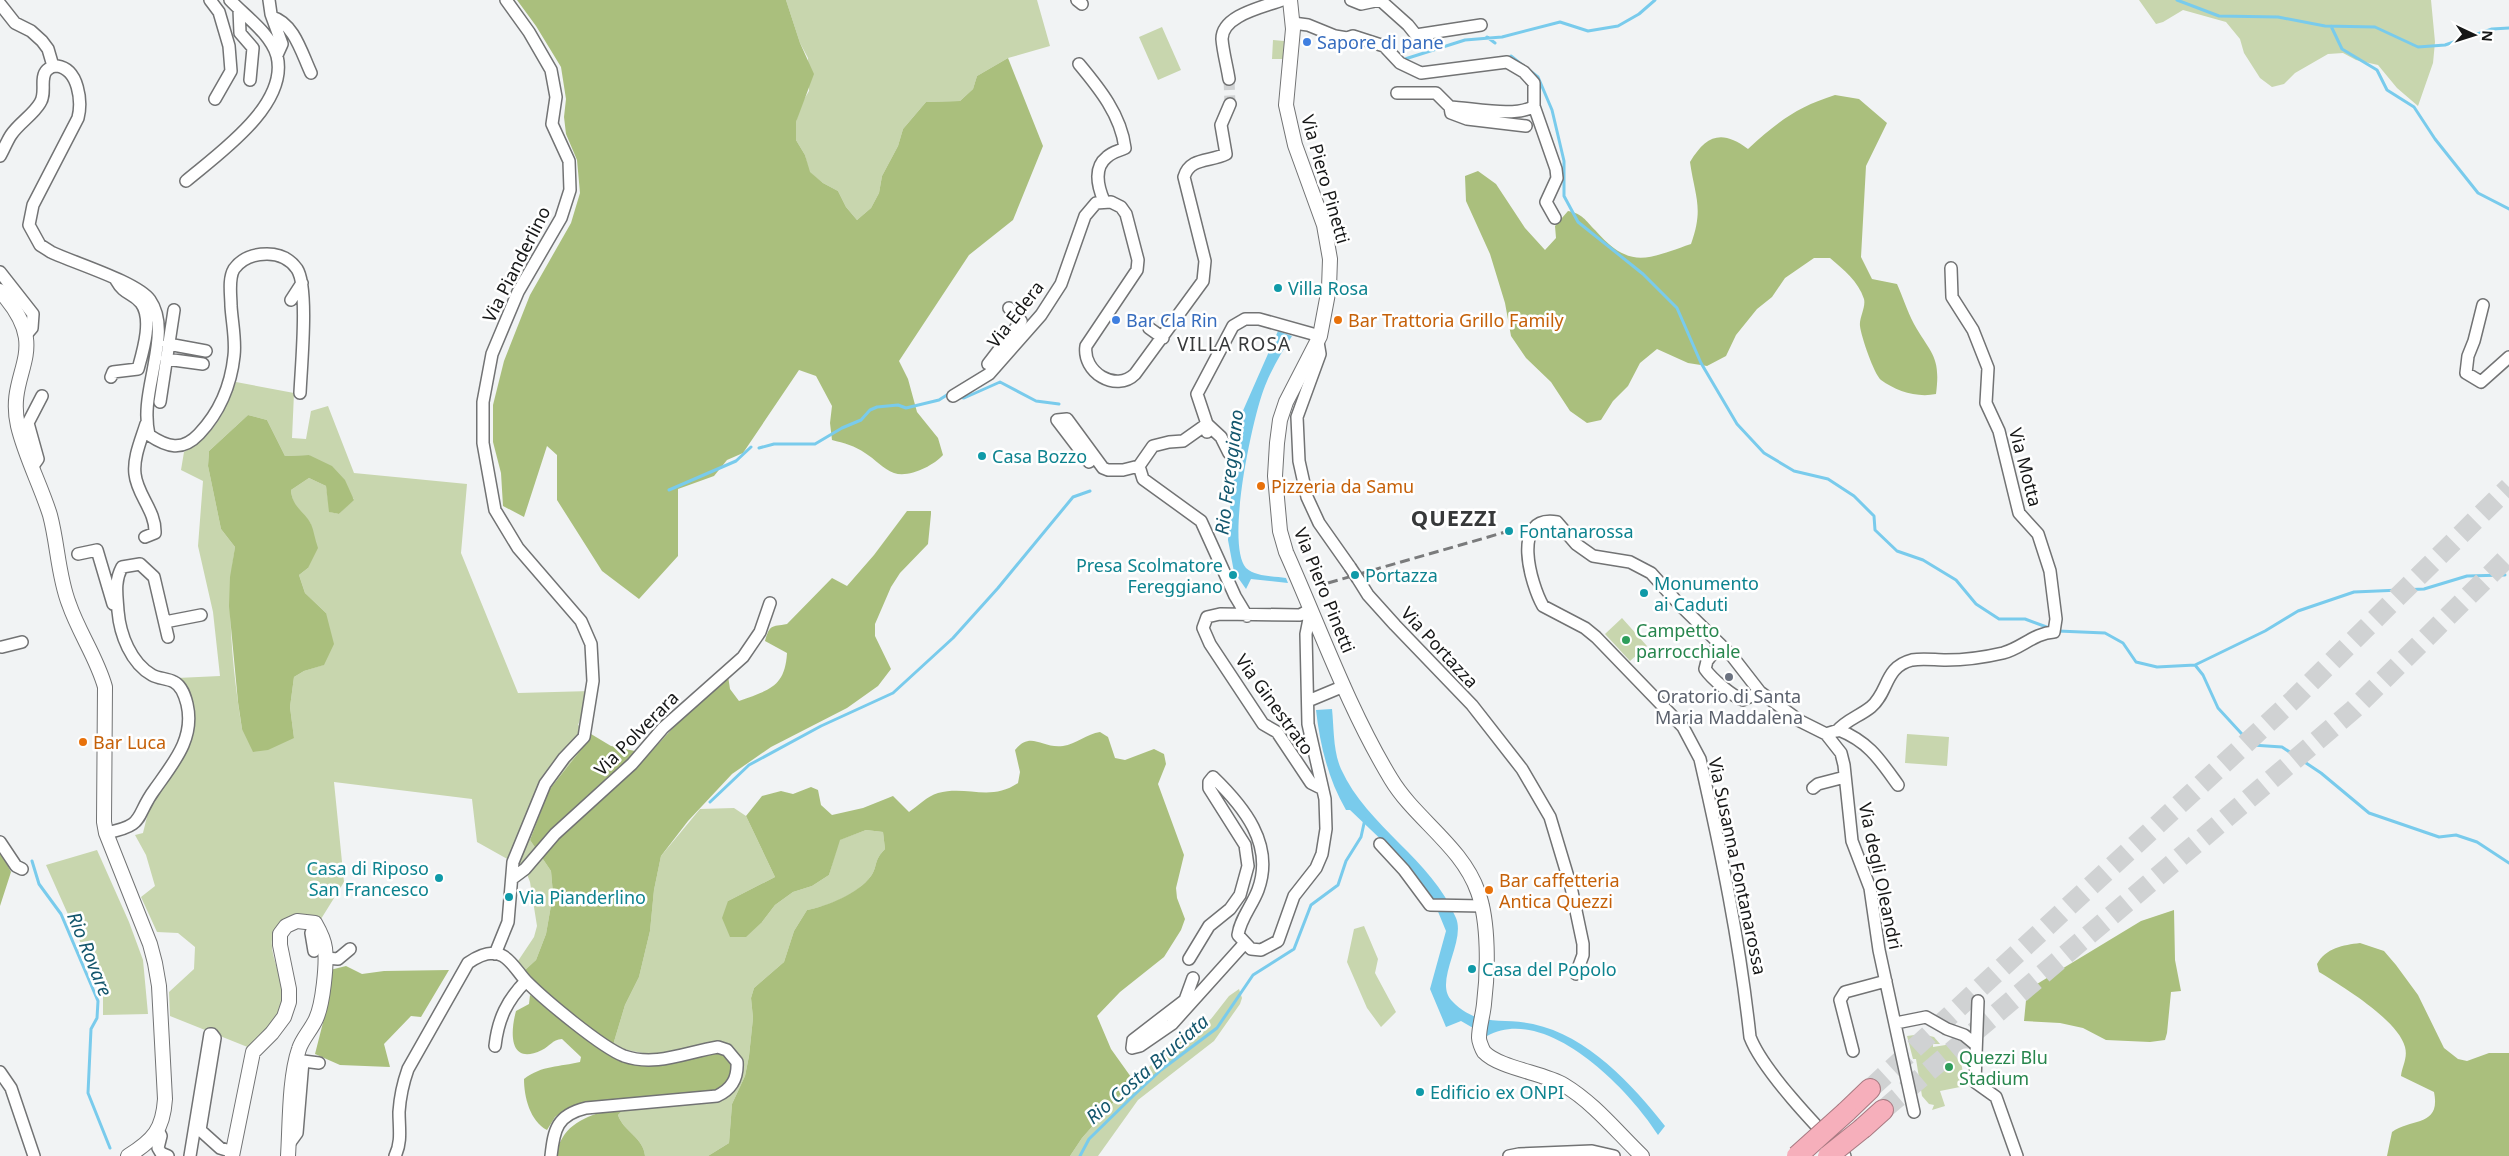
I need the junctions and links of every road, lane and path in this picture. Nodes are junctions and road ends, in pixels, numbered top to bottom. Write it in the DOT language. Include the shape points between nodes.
graph roads {
  1 [pos="210,0"];
  2 [pos="230,0"];
  3 [pos="269,0"];
  4 [pos="506,0"];
  5 [pos="1282,0"];
  6 [pos="1290,0"];
  7 [pos="1351,0"];
  8 [pos="1380,0"];
  9 [pos="0,4"];
  10 [pos="239,9"];
  11 [pos="272,17"];
  12 [pos="1293,23"];
  13 [pos="1481,24"];
  14 [pos="1216,34"];
  15 [pos="277,55"];
  16 [pos="1079,64"];
  17 [pos="53,66"];
  18 [pos="311,73"];
  19 [pos="250,80"];
  20 [pos="1397,93"];
  21 [pos="215,98"];
  22 [pos="1230,104"];
  23 [pos="1534,106"];
  24 [pos="1450,107"];
  25 [pos="1526,126"];
  26 [pos="0,156"];
  27 [pos="186,182"];
  28 [pos="1104,201"];
  29 [pos="1555,218"];
  30 [pos="1951,268"];
  31 [pos="0,272"];
  32 [pos="116,280"];
  33 [pos="302,283"];
  34 [pos="0,291"];
  35 [pos="291,300"];
  36 [pos="2483,305"];
  37 [pos="1009,308"];
  38 [pos="174,310"];
  39 [pos="1149,328"];
  40 [pos="26,335"];
  41 [pos="1163,338"];
  42 [pos="1319,339"];
  43 [pos="206,351"];
  44 [pos="164,352"];
  45 [pos="2509,357"];
  46 [pos="203,364"];
  47 [pos="986,374"];
  48 [pos="111,377"];
  49 [pos="300,393"];
  50 [pos="42,396"];
  51 [pos="953,396"];
  52 [pos="160,402"];
  53 [pos="146,424"];
  54 [pos="1207,428"];
  55 [pos="1229,453"];
  56 [pos="1089,462"];
  57 [pos="33,466"];
  58 [pos="1139,466"];
  59 [pos="145,537"];
  60 [pos="78,554"];
  61 [pos="770,604"];
  62 [pos="1311,609"];
  63 [pos="201,615"];
  64 [pos="1247,616"];
  65 [pos="119,620"];
  66 [pos="165,622"];
  67 [pos="168,637"];
  68 [pos="22,642"];
  69 [pos="1719,645"];
  70 [pos="1,646"];
  71 [pos="1344,686"];
  72 [pos="1760,692"];
  73 [pos="1308,701"];
  74 [pos="1831,732"];
  75 [pos="1845,777"];
  76 [pos="1898,785"];
  77 [pos="1321,788"];
  78 [pos="1813,788"];
  79 [pos="106,833"];
  80 [pos="0,842"];
  81 [pos="1380,844"];
  82 [pos="22,869"];
  83 [pos="513,878"];
  84 [pos="1483,906"];
  85 [pos="1244,944"];
  86 [pos="350,949"];
  87 [pos="320,954"];
  88 [pos="495,954"];
  89 [pos="1189,960"];
  90 [pos="1576,974"];
  91 [pos="1193,978"];
  92 [pos="1886,981"];
  93 [pos="526,982"];
  94 [pos="1978,1001"];
  95 [pos="1896,1023"];
  96 [pos="1975,1044"];
  97 [pos="495,1046"];
  98 [pos="1853,1051"];
  99 [pos="319,1063"];
  100 [pos="0,1072"];
  101 [pos="1870,1089"];
  102 [pos="1882,1110"];
  103 [pos="1914,1112"];
  104 [pos="158,1130"];
  105 [pos="288,1150"];
  106 [pos="232,1154"];
  107 [pos="34,1156"];
  108 [pos="128,1156"];
  109 [pos="168,1156"];
  110 [pos="190,1156"];
  111 [pos="395,1156"];
  112 [pos="551,1156"];
  113 [pos="1508,1156"];
  114 [pos="1614,1156"];
  115 [pos="1642,1156"];
  116 [pos="1797,1156"];
  117 [pos="1828,1156"];
  118 [pos="1844,1156"];
  119 [pos="2017,1156"];
  1 -- 21 [label="street" via="219,12 229,46 231,71"];
  2 -- 10 [label="street"];
  3 -- 11 [label="street"];
  4 -- 83 [label="street, Via Pianderlino" via="551,70 556,97 552,124 569,161 570,190 561,218 518,292 492,354 483,402 483,443 496,510 518,548 580,621 593,656 590,710 584,737 545,784 513,862"];
  5 -- 14 [label="street" via="1229,22 1224,28 1222,38 1228,77"];
  6 -- 12 [label="street, Via Piero Pinetti"];
  7 -- 8 [label="street" via="1361,4"];
  8 -- 13 [label="street" via="1416,35"];
  9 -- 17 [label="street" via="15,23 42,41"];
  10 -- 15 [label="street" via="266,36"];
  10 -- 19 [label="street" via="240,34 253,48"];
  11 -- 15 [label="street" via="282,44"];
  11 -- 18 [label="street" via="280,19 290,30"];
  12 -- 23 [label="street" via="1384,46 1400,63 1421,73 1507,62 1524,72 1534,83"];
  12 -- 42 [label="street, Via Piero Pinetti" via="1286,105 1294,145 1328,243 1329,288"];
  15 -- 27 [label="street" via="279,74 273,94 241,134"];
  16 -- 28 [label="street" via="1106,100 1120,126 1125,148 1106,157 1102,163 1098,182"];
  17 -- 26 [label="street" via="45,73 40,103 12,135"];
  17 -- 32 [label="street" via="64,67 71,73 81,108 75,127 33,205 29,225 40,245 51,252"];
  20 -- 24 [label="street" via="1436,93"];
  22 -- 41 [label="street" via="1221,125 1226,154 1186,168 1184,177 1205,261 1203,281"];
  23 -- 24 [label="street" via="1526,112 1510,113"];
  23 -- 29 [label="street" via="1556,169 1557,178 1546,202"];
  24 -- 25 [label="street" via="1451,113 1467,119"];
  28 -- 41 [label="street" via="1116,204 1126,214 1138,260 1137,270 1086,346 1086,358 1097,373 1110,381 1128,381"];
  28 -- 47 [label="street, Via Edera" via="1096,204 1085,216 1060,284 1041,315"];
  30 -- 74 [label="street, Via Motta" via="1952,297 1973,330 1988,368 1986,403 1999,431 2019,513 2038,534 2050,572 2055,629 2042,632 2014,650 2000,654 1912,660 1890,675 1881,697 1870,708"];
  31 -- 40 [label="street" via="33,314 32,328"];
  32 -- 44 [label="street" via="131,285 151,301"];
  32 -- 48 [label="street" via="122,291 142,304 146,327 138,369 113,372"];
  33 -- 35 [label="street"];
  33 -- 49 [label="street"];
  33 -- 53 [label="street" via="298,270 283,257 268,254 251,256 241,262 233,270 230,285 234,355 221,406 195,438 184,445 163,444 149,435"];
  34 -- 40 [label="street" via="20,318"];
  36 -- 45 [label="street" via="2466,373 2481,382"];
  37 -- 47 [label="street, Via Edera" via="1021,321 984,369"];
  38 -- 44 [label="street"];
  39 -- 41 [label="street"];
  40 -- 57 [label="street" via="18,420"];
  42 -- 54 [label="street" via="1259,319 1245,319 1233,326 1197,394"];
  42 -- 62 [label="street, Via Piero Pinetti" via="1283,411 1275,462 1280,531"];
  42 -- 90 [label="street, Via Portazza, bridge" via="1320,354 1297,418 1299,461 1307,497 1368,595 1472,706 1522,769 1550,817 1583,944"];
  43 -- 44 [label="street"];
  44 -- 46 [label="street"];
  44 -- 52 [label="street"];
  44 -- 53 [label="street" via="147,405"];
  47 -- 51 [label="street"];
  50 -- 57 [label="street" via="28,423 38,459"];
  53 -- 59 [label="street" via="136,456 135,475 155,524 154,533"];
  54 -- 55 [label="street" via="1221,437"];
  54 -- 58 [label="street" via="1183,441 1153,446"];
  56 -- 58 [label="street" via="1057,420 1066,419 1103,468 1123,470"];
  57 -- 79 [label="street" via="50,517 68,603 105,687"];
  58 -- 64 [label="street" via="1143,479 1201,521"];
  60 -- 65 [label="street" via="97,550"];
  61 -- 83 [label="street, Via Polverara" via="760,632 744,657 662,728 632,764 555,834"];
  62 -- 64 [label="street, Via Ginestrato" via="1300,616"];
  62 -- 71 [label="street, Via Piero Pinetti"];
  62 -- 73 [label="street, Via Ginestrato" via="1306,634"];
  63 -- 66 [label="street"];
  64 -- 77 [label="street, Via Ginestrato" via="1220,614 1207,617 1203,628 1210,644 1264,724 1277,732 1311,783"];
  65 -- 66 [label="street" via="116,579 122,567 140,564 154,577"];
  65 -- 79 [label="street" via="131,655 139,666 154,676 175,682 185,694 189,712 187,740 148,798 140,819 132,826"];
  66 -- 67 [label="street"];
  68 -- 70 [label="street"];
  69 -- 72 [label="street, Via Susanna Fontanarossa" via="1732,656"];
  69 -- 72 [label="street" via="1705,669 1731,694 1743,700"];
  69 -- 118 [label="street, Via Susanna Fontanarossa" via="1657,579 1636,564 1593,556 1576,544 1557,522 1541,523 1530,534 1527,545 1532,580 1543,606 1596,637 1683,727 1692,742 1700,759 1729,897 1750,1037 1782,1085"];
  71 -- 73 [label="street"];
  71 -- 84 [label="street, Via Piero Pinetti" via="1392,781 1474,878"];
  72 -- 74 [label="street, Via Susanna Fontanarossa" via="1800,721"];
  73 -- 77 [label="street, Via Ginestrato" via="1308,724"];
  74 -- 75 [label="street, Via degli Oleandri" via="1841,753"];
  74 -- 76 [label="street, Via Susanna Fontanarossa" via="1851,734 1866,744"];
  75 -- 78 [label="street"];
  75 -- 92 [label="street, Via degli Oleandri" via="1852,842 1870,888"];
  77 -- 85 [label="street, Via Ginestrato" via="1326,829 1316,868 1294,896 1278,941 1261,950 1250,949"];
  79 -- 104 [label="street" via="150,944 159,986 165,1099 164,1118"];
  80 -- 82 [label="street" via="16,866"];
  81 -- 84 [label="street" via="1430,906"];
  83 -- 88 [label="street, Via Pianderlino" via="508,922"];
  84 -- 115 [label="street, Via Piero Pinetti" via="1486,934 1484,1003 1478,1039 1484,1052 1563,1084 1593,1107"];
  85 -- 89 [label="street" via="1238,935 1262,880 1262,854 1250,819 1237,800 1213,776 1209,788 1245,845 1248,866 1240,895 1230,909 1210,926"];
  85 -- 91 [label="street" via="1172,1024 1132,1048 1134,1040 1185,1000"];
  86 -- 87 [label="street" via="338,959"];
  87 -- 105 [label="street" via="321,1000 317,1018 299,1049"];
  87 -- 106 [label="street" via="325,947 315,923 297,921 286,926 280,934 289,1002 284,1017 272,1034 253,1052"];
  88 -- 93 [label="street" via="509,961"];
  88 -- 111 [label="street" via="477,956 468,963 408,1069 402,1084 400,1145"];
  92 -- 95 [label="street, Via degli Oleandri"];
  92 -- 98 [label="street" via="1845,992 1840,1000"];
  93 -- 97 [label="street" via="503,1010"];
  93 -- 112 [label="street" via="613,1051 625,1056 659,1060 718,1047 727,1050 737,1062 736,1079 717,1096 586,1108 570,1113 558,1123 553,1134"];
  94 -- 96 [label="street"];
  95 -- 96 [label="street" via="1926,1017 1964,1035"];
  95 -- 103 [label="street, Via degli Oleandri"];
  96 -- 119 [label="street" via="1975,1082 1996,1097"];
  99 -- 105 [label="street" via="304,1061 297,1133"];
  100 -- 107 [label="street" via="11,1088"];
  101 -- 116 [label="highway, bridge"];
  102 -- 117 [label="highway, bridge"];
  104 -- 108 [label="street" via="152,1140"];
  104 -- 109 [label="street" via="161,1136 158,1148"];
  106 -- 110 [label="street" via="200,1130 215,1038 210,1034"];
  113 -- 114 [label="street" via="1592,1151"];
}
